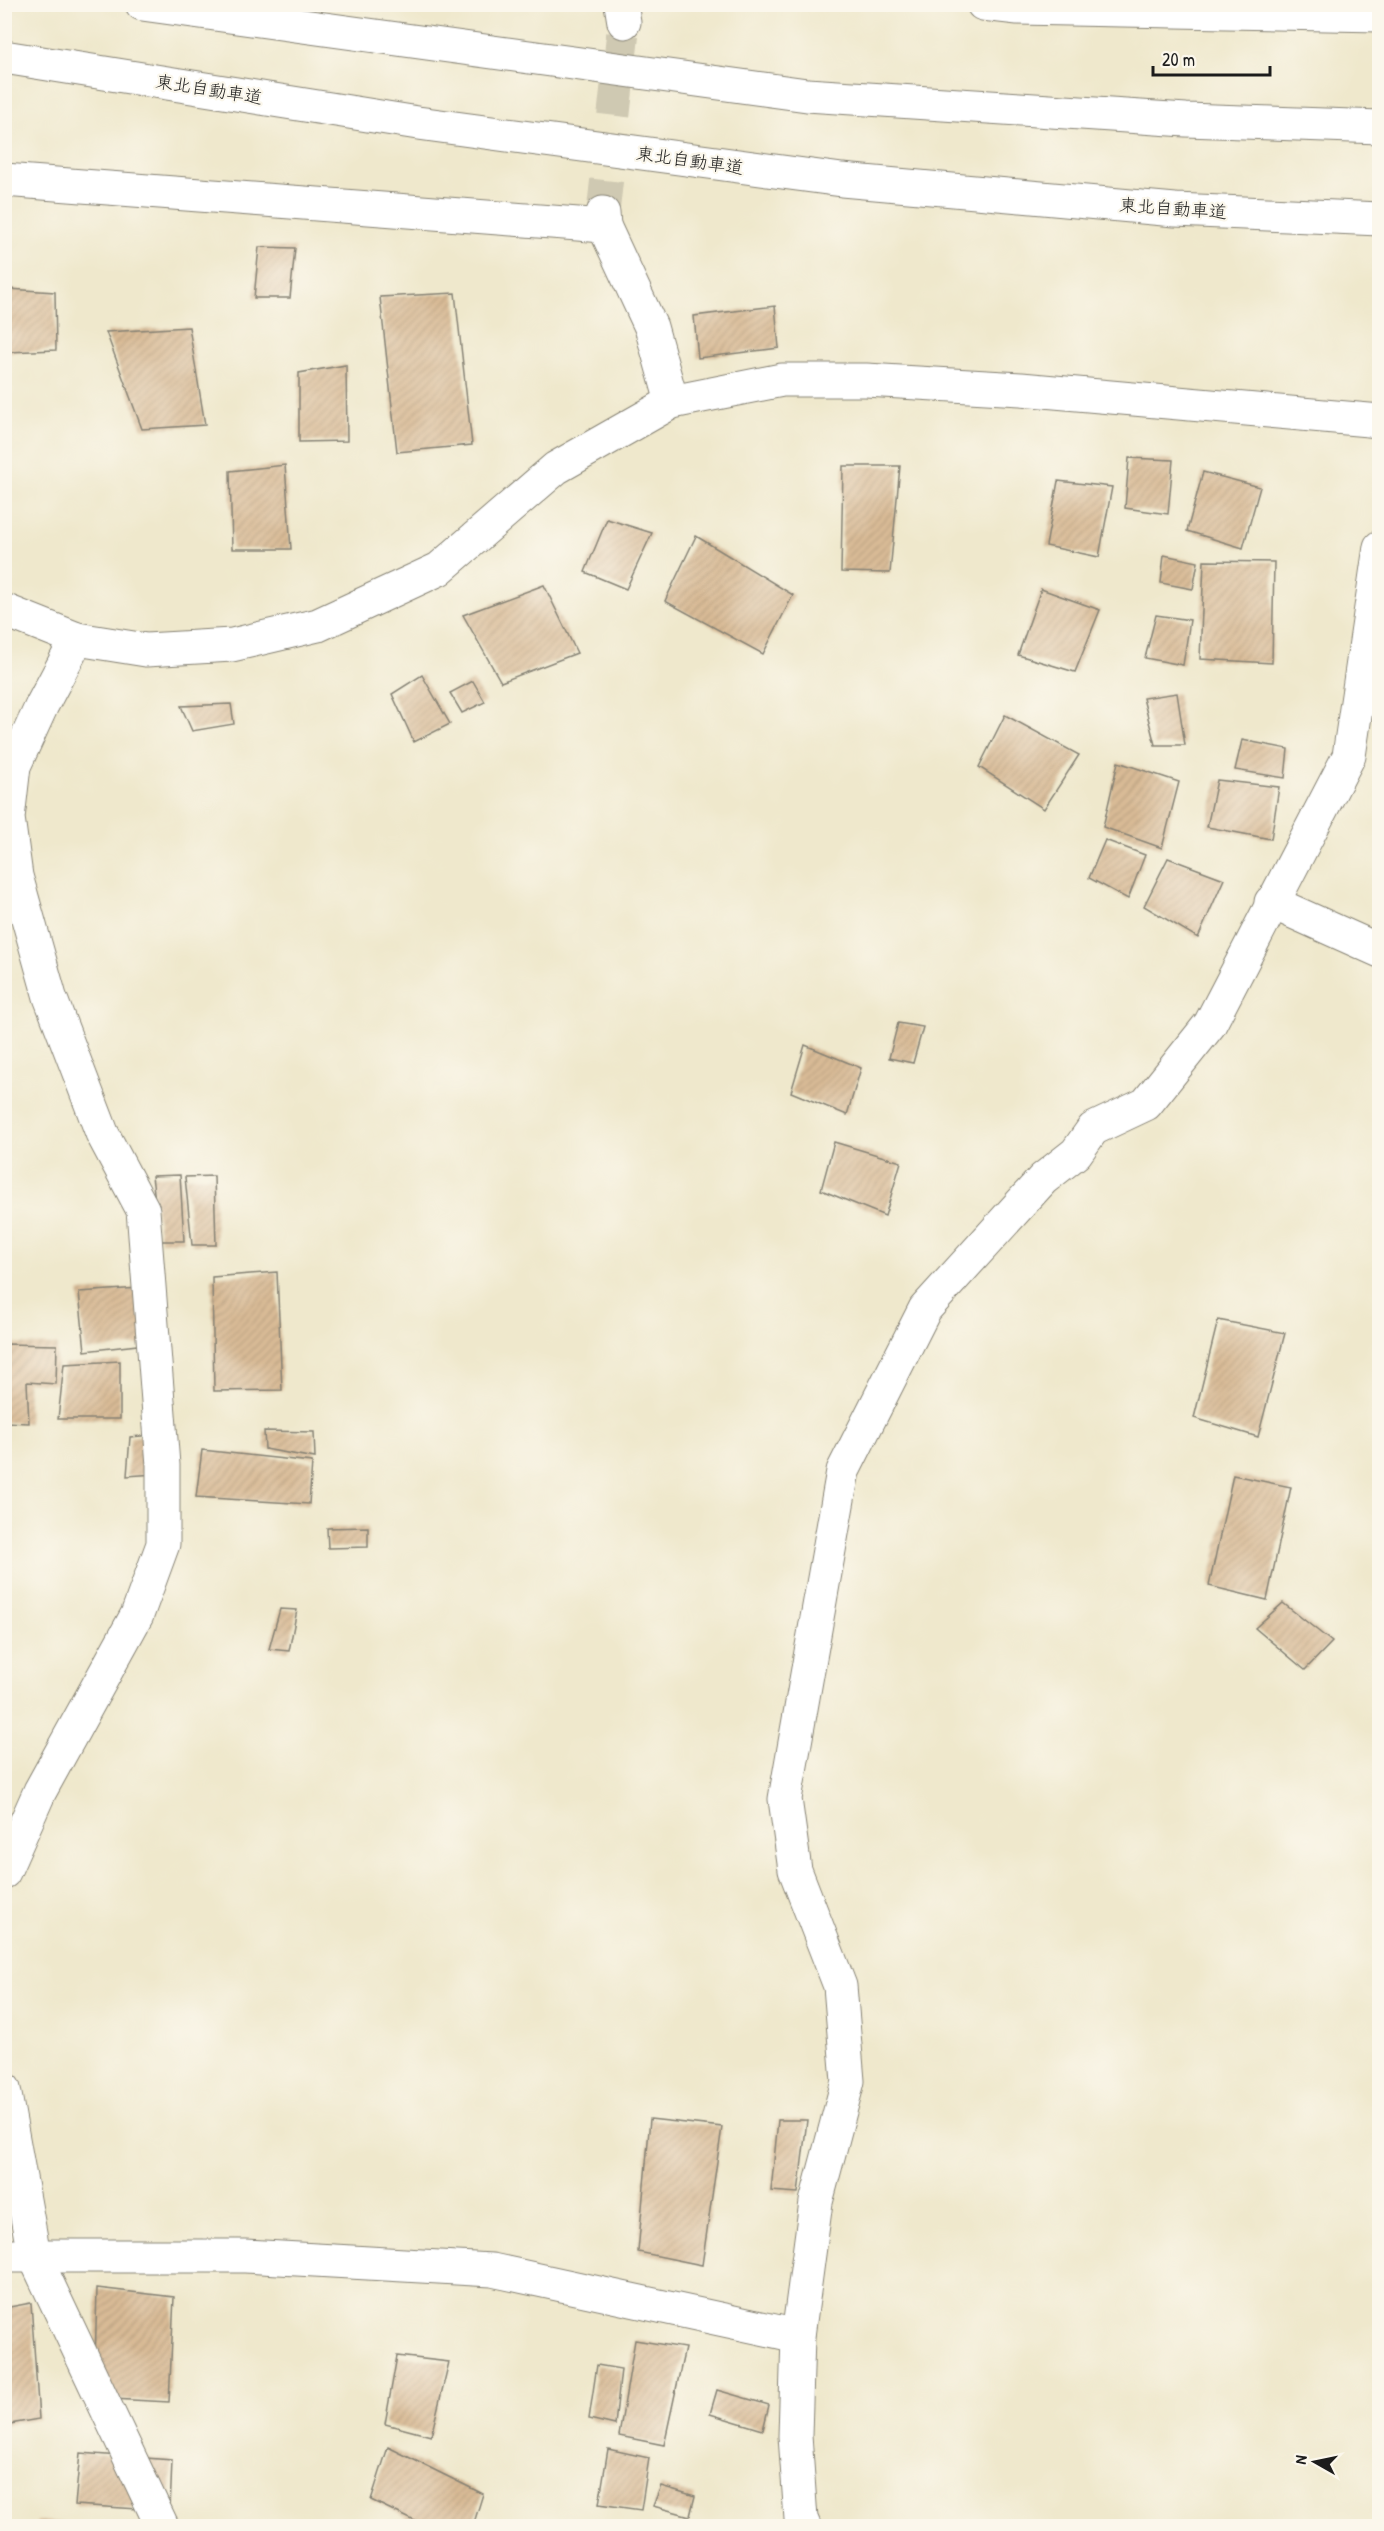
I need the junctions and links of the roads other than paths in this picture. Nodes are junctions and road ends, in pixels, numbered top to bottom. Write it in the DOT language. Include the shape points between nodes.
graph roads {
  1 [pos="142,4"];
  2 [pos="983,4"];
  3 [pos="1380,15"];
  4 [pos="4,57"];
  5 [pos="1380,127"];
  6 [pos="4,180"];
  7 [pos="1380,219"];
  8 [pos="672,402"];
  9 [pos="1380,421"];
  10 [pos="1380,547"];
  11 [pos="4,610"];
  12 [pos="77,639"];
  13 [pos="1272,902"];
  14 [pos="1380,951"];
  15 [pos="4,1872"];
  16 [pos="4,2089"];
  17 [pos="19,2256"];
  18 [pos="798,2336"];
  19 [pos="162,2526"];
  20 [pos="804,2526"];
  1 -- 5 [label="main road" via="807,95 1186,120"];
  2 -- 3 [label="main road" via="1018,8"];
  4 -- 7 [label="main road, 東北自動車道" via="418,123 842,180 1175,210"];
  6 -- 8 [label="main road" via="603,220 651,327"];
  8 -- 9 [label="main road" via="782,380 866,380 1021,389"];
  8 -- 12 [label="main road" via="556,468 439,569 318,625 232,645 146,650"];
  10 -- 13 [label="main road" via="1349,756"];
  11 -- 12 [label="main road"];
  12 -- 15 [label="main road" via="14,766 8,818 16,876 50,997 102,1133 143,1210 163,1465 163,1544 137,1615 40,1791"];
  13 -- 14 [label="main road"];
  13 -- 18 [label="main road" via="1210,1024 1146,1104 1093,1129 1076,1153 1043,1179 925,1309 843,1471 785,1799 795,1870 840,1986 848,2081 816,2202"];
  16 -- 17 [label="main road"];
  17 -- 18 [label="main road" via="245,2256 492,2270"];
  17 -- 19 [label="main road"];
  18 -- 20 [label="main road" via="795,2436"];
}
